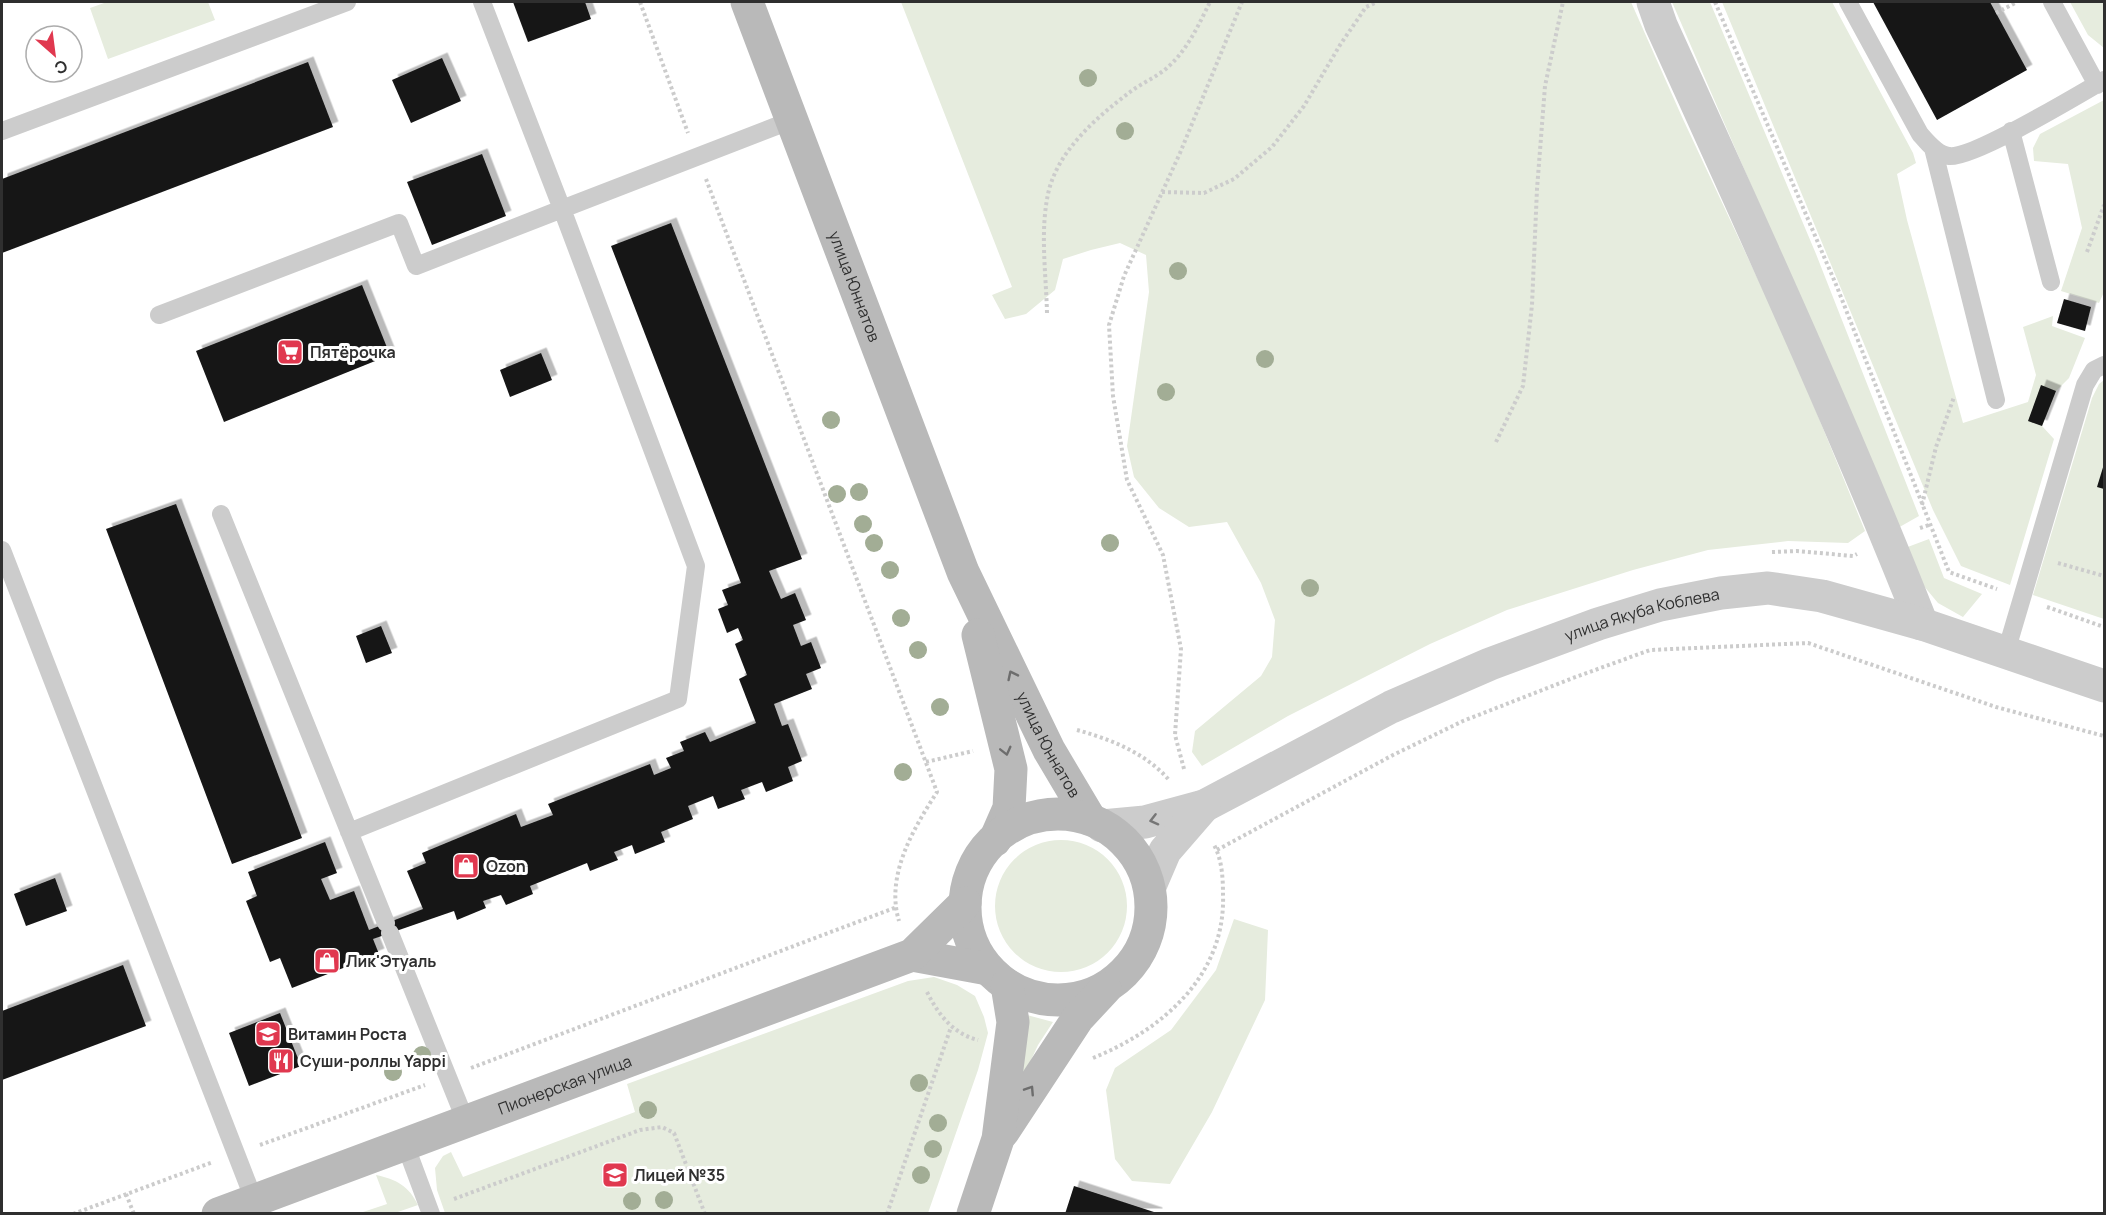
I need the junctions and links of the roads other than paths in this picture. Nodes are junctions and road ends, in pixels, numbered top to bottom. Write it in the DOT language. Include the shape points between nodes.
graph roads {
  1 [pos="347,2"];
  2 [pos="482,2"];
  3 [pos="747,2"];
  4 [pos="1653,2"];
  5 [pos="1848,2"];
  6 [pos="2052,2"];
  7 [pos="2101,82"];
  8 [pos="792,120"];
  9 [pos="2,131"];
  10 [pos="2011,131"];
  11 [pos="1933,148"];
  12 [pos="562,209"];
  13 [pos="2051,282"];
  14 [pos="159,315"];
  15 [pos="2104,365"];
  16 [pos="1996,400"];
  17 [pos="221,514"];
  18 [pos="2,550"];
  19 [pos="963,572"];
  20 [pos="1922,624"];
  21 [pos="2006,652"];
  22 [pos="2104,686"];
  23 [pos="1204,806"];
  24 [pos="1096,822"];
  25 [pos="349,832"];
  26 [pos="995,840"];
  27 [pos="1150,886"];
  28 [pos="965,903"];
  29 [pos="912,955"];
  30 [pos="998,977"];
  31 [pos="1109,984"];
  32 [pos="466,1122"];
  33 [pos="998,1139"];
  34 [pos="405,1144"];
  35 [pos="254,1200"];
  36 [pos="430,1211"];
  37 [pos="218,1214"];
  38 [pos="973,1214"];
  1 -- 9 [label="lane"];
  2 -- 12 [label="lane"];
  3 -- 8 [label="main road, улица Юннатов"];
  4 -- 20 [label="street"];
  5 -- 11 [label="lane" via="1920,134"];
  6 -- 7 [label="lane"];
  7 -- 10 [label="lane"];
  8 -- 12 [label="lane"];
  8 -- 19 [label="main road, улица Юннатов"];
  10 -- 11 [label="lane" via="1977,150 1949,156"];
  10 -- 13 [label="lane"];
  11 -- 16 [label="lane"];
  12 -- 14 [label="lane" via="416,266 399,223"];
  12 -- 25 [label="lane" via="696,566 678,699"];
  15 -- 21 [label="lane" via="2094,370 2085,385"];
  17 -- 25 [label="lane"];
  18 -- 35 [label="lane"];
  24 -- 19 [label="main road, улица Юннатов, one-way" via="1049,750"];
  19 -- 26 [label="main road, улица Юннатов, one-way" via="1011,769 1009,808"];
  20 -- 21 [label="street, улица Якуба Коблева"];
  20 -- 23 [label="street, улица Якуба Коблева" via="1822,596 1768,588 1660,605 1490,664 1391,707"];
  21 -- 22 [label="street, улица Якуба Коблева"];
  23 -- 24 [label="street, улица Якуба Коблева, one-way" via="1145,822"];
  23 -- 27 [label="street, улица Якуба Коблева" via="1166,851"];
  24 -- 26 [label="main road" via="1059,813 1028,818"];
  24 -- 27 [label="main road" via="1117,834 1138,857"];
  25 -- 32 [label="lane"];
  26 -- 28 [label="main road" via="980,855 967,883"];
  27 -- 31 [label="main road" via="1152,917 1143,947 1125,973"];
  28 -- 29 [label="main road, Пионерская улица"];
  28 -- 30 [label="main road" via="971,943"];
  29 -- 30 [label="main road"];
  29 -- 32 [label="main road, Пионерская улица"];
  30 -- 31 [label="main road" via="1040,999 1070,1000 1100,991"];
  30 -- 33 [label="main road" via="1013,1022"];
  33 -- 31 [label="main road, one-way" via="1078,1018"];
  32 -- 34 [label="main road, Пионерская улица"];
  33 -- 38 [label="main road"];
  34 -- 35 [label="main road, Пионерская улица"];
  34 -- 36 [label="lane"];
  35 -- 37 [label="main road, Пионерская улица"];
}
